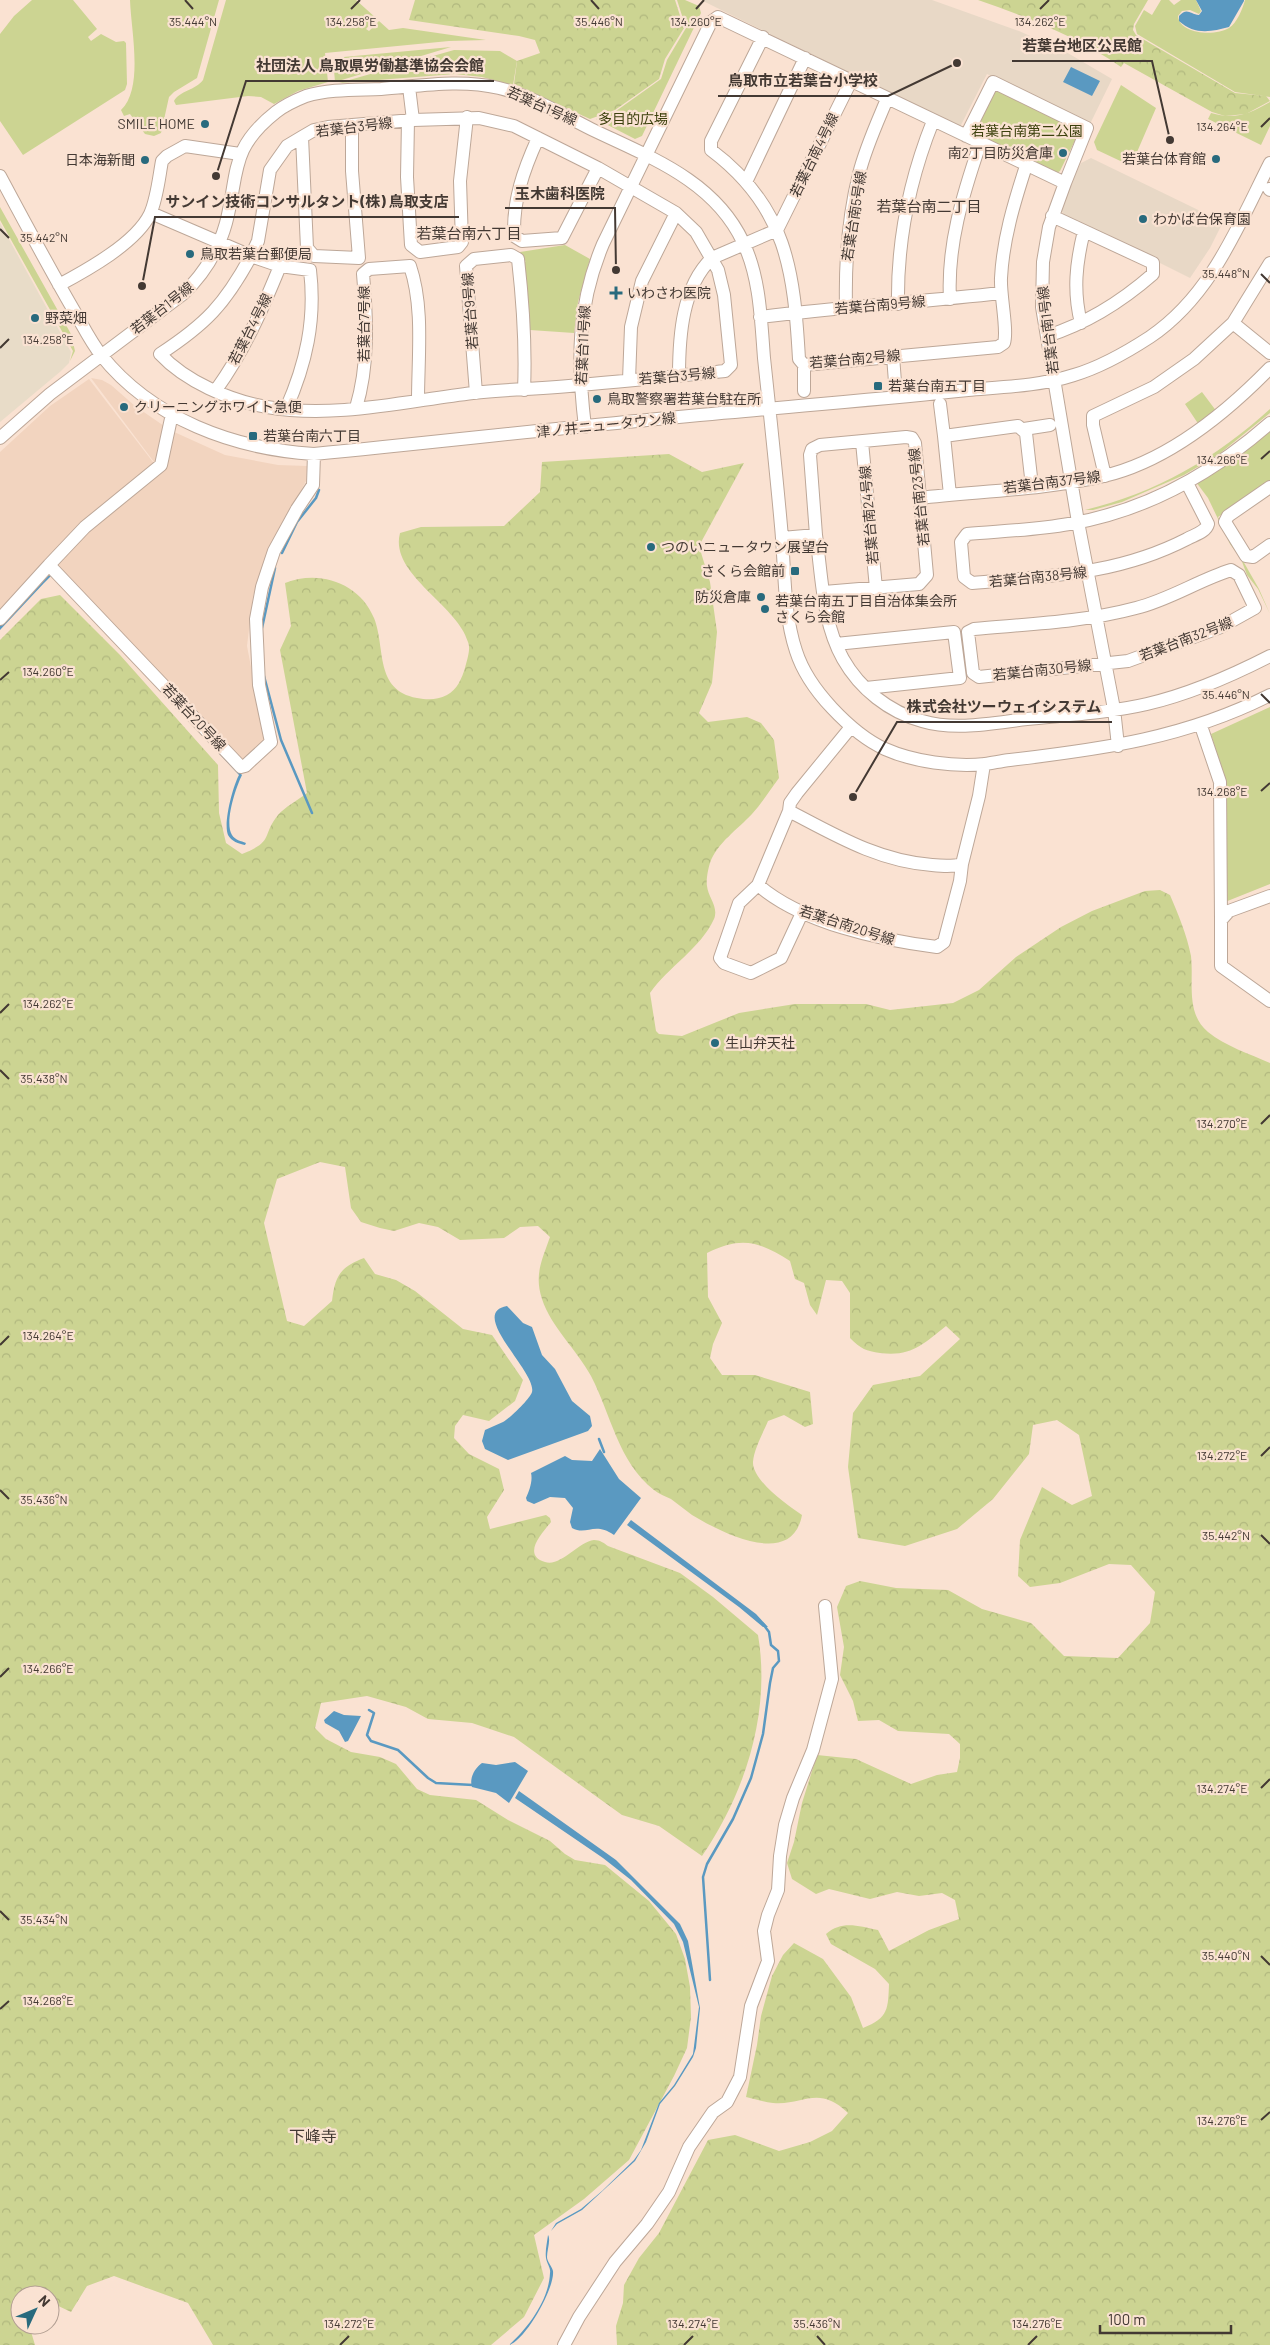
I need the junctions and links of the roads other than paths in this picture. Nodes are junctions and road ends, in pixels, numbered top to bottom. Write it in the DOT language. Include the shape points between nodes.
graph roads {
  1 [pos="762,37"];
  2 [pos="805,58"];
  3 [pos="851,81"];
  4 [pos="409,87"];
  5 [pos="887,99"];
  6 [pos="467,117"];
  7 [pos="410,120"];
  8 [pos="933,121"];
  9 [pos="352,126"];
  10 [pos="966,136"];
  11 [pos="302,137"];
  12 [pos="538,138"];
  13 [pos="980,144"];
  14 [pos="240,154"];
  15 [pos="646,155"];
  16 [pos="1270,163"];
  17 [pos="1026,166"];
  18 [pos="598,168"];
  19 [pos="746,182"];
  20 [pos="1,183"];
  21 [pos="1065,183"];
  22 [pos="632,186"];
  23 [pos="151,213"];
  24 [pos="676,213"];
  25 [pos="1052,216"];
  26 [pos="777,230"];
  27 [pos="1084,231"];
  28 [pos="219,242"];
  29 [pos="744,244"];
  30 [pos="250,256"];
  31 [pos="712,258"];
  32 [pos="1270,263"];
  33 [pos="280,266"];
  34 [pos="59,285"];
  35 [pos="1001,293"];
  36 [pos="950,299"];
  37 [pos="898,304"];
  38 [pos="846,307"];
  39 [pos="797,313"];
  40 [pos="760,317"];
  41 [pos="1234,322"];
  42 [pos="1081,324"];
  43 [pos="1047,336"];
  44 [pos="1270,353"];
  45 [pos="100,354"];
  46 [pos="893,356"];
  47 [pos="804,365"];
  48 [pos="1270,368"];
  49 [pos="679,376"];
  50 [pos="629,380"];
  51 [pos="1054,381"];
  52 [pos="895,382"];
  53 [pos="580,385"];
  54 [pos="216,390"];
  55 [pos="524,390"];
  56 [pos="804,391"];
  57 [pos="476,393"];
  58 [pos="418,400"];
  59 [pos="940,404"];
  60 [pos="356,408"];
  61 [pos="286,409"];
  62 [pos="770,409"];
  63 [pos="172,414"];
  64 [pos="1270,423"];
  65 [pos="1050,425"];
  66 [pos="585,427"];
  67 [pos="1024,430"];
  68 [pos="944,436"];
  69 [pos="0,438"];
  70 [pos="862,442"];
  71 [pos="314,454"];
  72 [pos="1105,476"];
  73 [pos="1071,481"];
  74 [pos="1187,484"];
  75 [pos="1032,486"];
  76 [pos="1270,487"];
  77 [pos="950,494"];
  78 [pos="919,498"];
  79 [pos="1078,522"];
  80 [pos="816,535"];
  81 [pos="782,538"];
  82 [pos="1270,545"];
  83 [pos="50,565"];
  84 [pos="1088,573"];
  85 [pos="876,588"];
  86 [pos="824,592"];
  87 [pos="1097,618"];
  88 [pos="0,619"];
  89 [pos="836,644"];
  90 [pos="1270,656"];
  91 [pos="1104,663"];
  92 [pos="866,688"];
  93 [pos="1270,695"];
  94 [pos="1114,709"];
  95 [pos="1201,726"];
  96 [pos="851,727"];
  97 [pos="1118,746"];
  98 [pos="984,764"];
  99 [pos="789,811"];
  100 [pos="962,864"];
  101 [pos="758,884"];
  102 [pos="1270,896"];
  103 [pos="802,913"];
  104 [pos="1220,920"];
  105 [pos="1270,1001"];
  106 [pos="825,1606"];
  107 [pos="564,2345"];
  1 -- 2 [label="street"];
  1 -- 15 [label="street" via="718,17 711,22"];
  1 -- 19 [label="street, 若葉台南2号線" via="711,141 711,150"];
  2 -- 3 [label="street"];
  2 -- 19 [label="street"];
  3 -- 5 [label="street"];
  3 -- 26 [label="street, 若葉台南4号線"];
  4 -- 7 [label="street"];
  4 -- 14 [label="street, 若葉台1号線" via="303,97 270,116"];
  4 -- 15 [label="street, 若葉台1号線" via="470,83 512,92"];
  5 -- 8 [label="street"];
  5 -- 38 [label="street, 若葉台南5号線" via="859,172 848,232"];
  6 -- 7 [label="street, 若葉台3号線"];
  6 -- 7 [label="street" via="460,180 462,242 458,247 420,252 411,245 407,177"];
  6 -- 12 [label="street, 若葉台3号線" via="514,126"];
  7 -- 9 [label="street, 若葉台3号線"];
  8 -- 10 [label="street"];
  8 -- 37 [label="street" via="909,191 898,268"];
  9 -- 11 [label="street, 若葉台3号線" via="314,130"];
  9 -- 11 [label="street" via="359,258 314,256 307,248"];
  10 -- 13 [label="street"];
  10 -- 21 [label="street, 若葉台南1号線" via="993,82 1088,128"];
  11 -- 30 [label="street, 若葉台3号線" via="287,146 270,170 258,241"];
  12 -- 18 [label="street, 若葉台3号線"];
  12 -- 18 [label="street" via="524,170 514,215 514,236 522,242 562,238"];
  13 -- 17 [label="street"];
  13 -- 36 [label="street" via="964,191 952,243"];
  14 -- 23 [label="street" via="185,146 175,150 162,161"];
  14 -- 28 [label="street, 若葉台1号線" via="225,228"];
  15 -- 22 [label="street, 若葉台11号線"];
  15 -- 29 [label="street, 若葉台1号線" via="686,177 705,192 728,216"];
  16 -- 51 [label="street, 津ノ井ニュータウン線" via="1222,259 1193,298 1151,336 1104,364"];
  17 -- 21 [label="street"];
  17 -- 35 [label="street, 若葉台南2号線" via="1007,228"];
  18 -- 22 [label="street, 若葉台3号線"];
  19 -- 26 [label="street, 若葉台南2号線" via="769,213"];
  20 -- 34 [label="street, 津ノ井ニュータウン線"];
  21 -- 25 [label="street, 若葉台南1号線"];
  22 -- 24 [label="street, 若葉台3号線"];
  22 -- 53 [label="street, 若葉台11号線" via="600,252 588,286 582,310"];
  23 -- 28 [label="street"];
  23 -- 34 [label="street" via="122,245"];
  24 -- 31 [label="street, 若葉台3号線" via="696,232"];
  24 -- 50 [label="street" via="642,281 631,327"];
  25 -- 27 [label="street"];
  25 -- 43 [label="street, 若葉台南1号線" via="1041,282"];
  26 -- 29 [label="street"];
  26 -- 39 [label="street, 若葉台南2号線" via="788,259"];
  27 -- 42 [label="street" via="1075,280"];
  27 -- 42 [label="street" via="1153,263 1153,274 1127,297"];
  28 -- 30 [label="street"];
  28 -- 45 [label="street, 若葉台1号線" via="200,278 183,294"];
  29 -- 31 [label="street"];
  29 -- 40 [label="street, 若葉台1号線" via="752,265"];
  30 -- 33 [label="street"];
  30 -- 54 [label="street, 若葉台3号線" via="234,288 219,308 160,354 193,379"];
  31 -- 49 [label="street" via="704,266 688,301 679,338"];
  31 -- 49 [label="street, 若葉台3号線" via="724,295 731,365 725,371"];
  32 -- 41 [label="street"];
  33 -- 54 [label="street, 若葉台4号線" via="253,330"];
  33 -- 61 [label="street" via="310,270 313,294 312,325 300,380"];
  34 -- 45 [label="street, 津ノ井ニュータウン線"];
  35 -- 36 [label="street, 若葉台南9号線"];
  35 -- 46 [label="street, 若葉台南2号線" via="1005,339 1002,345"];
  36 -- 37 [label="street, 若葉台南9号線"];
  37 -- 38 [label="street, 若葉台南9号線"];
  38 -- 39 [label="street, 若葉台南9号線"];
  39 -- 40 [label="street, 若葉台南9号線"];
  39 -- 47 [label="street, 若葉台南2号線" via="799,359"];
  40 -- 62 [label="street, 若葉台1号線"];
  41 -- 44 [label="street"];
  41 -- 72 [label="street" via="1176,373 1132,399 1093,416"];
  42 -- 43 [label="street"];
  43 -- 51 [label="street, 若葉台南1号線"];
  45 -- 63 [label="street, 津ノ井ニュータウン線" via="134,388"];
  45 -- 69 [label="street, 若葉台1号線"];
  46 -- 47 [label="street, 若葉台南2号線"];
  46 -- 52 [label="street"];
  47 -- 56 [label="street"];
  48 -- 72 [label="street, 若葉台南37号線" via="1238,401 1203,428 1167,450"];
  49 -- 50 [label="street, 若葉台3号線"];
  50 -- 53 [label="street, 若葉台3号線"];
  51 -- 62 [label="street, 津ノ井ニュータウン線"];
  51 -- 73 [label="street, 若葉台南1号線"];
  53 -- 55 [label="street, 若葉台3号線"];
  53 -- 66 [label="street, 若葉台11号線"];
  54 -- 61 [label="street, 若葉台3号線" via="265,407"];
  55 -- 57 [label="street, 若葉台3号線"];
  55 -- 57 [label="street, 若葉台9号線" via="526,349 522,297 518,259 511,255 474,259 466,266"];
  57 -- 58 [label="street, 若葉台3号線"];
  58 -- 60 [label="street, 若葉台3号線"];
  58 -- 60 [label="street, 若葉台7号線" via="418,326 410,266 369,269 363,274 366,341 361,392"];
  59 -- 68 [label="street"];
  60 -- 61 [label="street, 若葉台3号線"];
  62 -- 66 [label="street, 津ノ井ニュータウン線"];
  62 -- 81 [label="street, 若葉台1号線"];
  63 -- 71 [label="street, 津ノ井ニュータウン線" via="217,436 293,453"];
  63 -- 83 [label="street" via="160,465 85,527"];
  64 -- 74 [label="street, 若葉台南38号線" via="1240,449"];
  65 -- 67 [label="street"];
  66 -- 71 [label="street, 津ノ井ニュータウン線"];
  67 -- 68 [label="street" via="1018,426"];
  67 -- 75 [label="street"];
  68 -- 77 [label="street"];
  70 -- 78 [label="street, 若葉台南23号線" via="912,438"];
  70 -- 80 [label="street, 若葉台南23号線" via="817,446 811,452"];
  70 -- 85 [label="street, 若葉台南24号線"];
  71 -- 83 [label="street, 若葉台20号線" via="313,485 274,551 262,587 256,619 256,654 259,685 272,738 245,766 236,763"];
  72 -- 73 [label="street, 若葉台南37号線"];
  73 -- 75 [label="street, 若葉台南37号線"];
  73 -- 79 [label="street, 若葉台南1号線"];
  74 -- 79 [label="street, 若葉台南38号線" via="1124,509"];
  74 -- 84 [label="street, 若葉台南38号線" via="1207,518 1207,528 1128,564"];
  75 -- 77 [label="street, 若葉台南37号線"];
  76 -- 82 [label="street" via="1228,516 1225,522 1246,556 1253,557"];
  77 -- 78 [label="street, 若葉台南37号線"];
  78 -- 85 [label="street, 若葉台南23号線" via="927,574 919,584"];
  79 -- 84 [label="street, 若葉台南1号線"];
  79 -- 84 [label="street, 若葉台南38号線" via="967,534 961,542 964,577 972,584"];
  80 -- 81 [label="street"];
  80 -- 86 [label="street, 若葉台南23号線"];
  81 -- 96 [label="street, 若葉台1号線" via="785,595 796,652 818,693"];
  83 -- 88 [label="street"];
  84 -- 87 [label="street, 若葉台南1号線"];
  85 -- 86 [label="street, 若葉台南23号線"];
  86 -- 89 [label="street, 若葉台南23号線" via="827,621"];
  87 -- 91 [label="street, 若葉台南1号線"];
  87 -- 91 [label="street, 若葉台南30号線" via="974,629 968,632 973,673 979,677"];
  87 -- 91 [label="street, 若葉台南32号線" via="1138,608 1231,570 1238,575 1255,606 1221,627 1128,661"];
  89 -- 92 [label="street, 若葉台南23号線" via="843,660"];
  89 -- 92 [label="street" via="954,632 960,678"];
  90 -- 94 [label="street, 若葉台南23号線" via="1191,691"];
  91 -- 94 [label="street, 若葉台南1号線"];
  92 -- 94 [label="street, 若葉台南23号線" via="881,702 909,716 940,725 972,725"];
  93 -- 95 [label="street, 若葉台1号線"];
  94 -- 97 [label="street, 若葉台南1号線"];
  95 -- 97 [label="street, 若葉台1号線"];
  95 -- 104 [label="street" via="1220,782"];
  96 -- 98 [label="street, 若葉台1号線" via="884,749 912,757 946,763"];
  96 -- 99 [label="street" via="797,793"];
  97 -- 98 [label="street, 若葉台1号線"];
  98 -- 100 [label="street, 若葉台南20号線"];
  99 -- 100 [label="street" via="866,850 922,864"];
  99 -- 101 [label="street"];
  100 -- 103 [label="street, 若葉台南20号線" via="944,942 937,947 879,939"];
  101 -- 103 [label="street, 若葉台南20号線"];
  101 -- 103 [label="street" via="739,903 720,958 724,963 751,973 781,958"];
  102 -- 104 [label="street" via="1230,911"];
  104 -- 105 [label="street" via="1221,966"];
  106 -- 107 [label="street" via="832,1679 813,1750 785,1825 778,1890 764,1931 768,1961 751,2006 740,2077 727,2102 713,2112 689,2147 669,2192 615,2262"];
}
